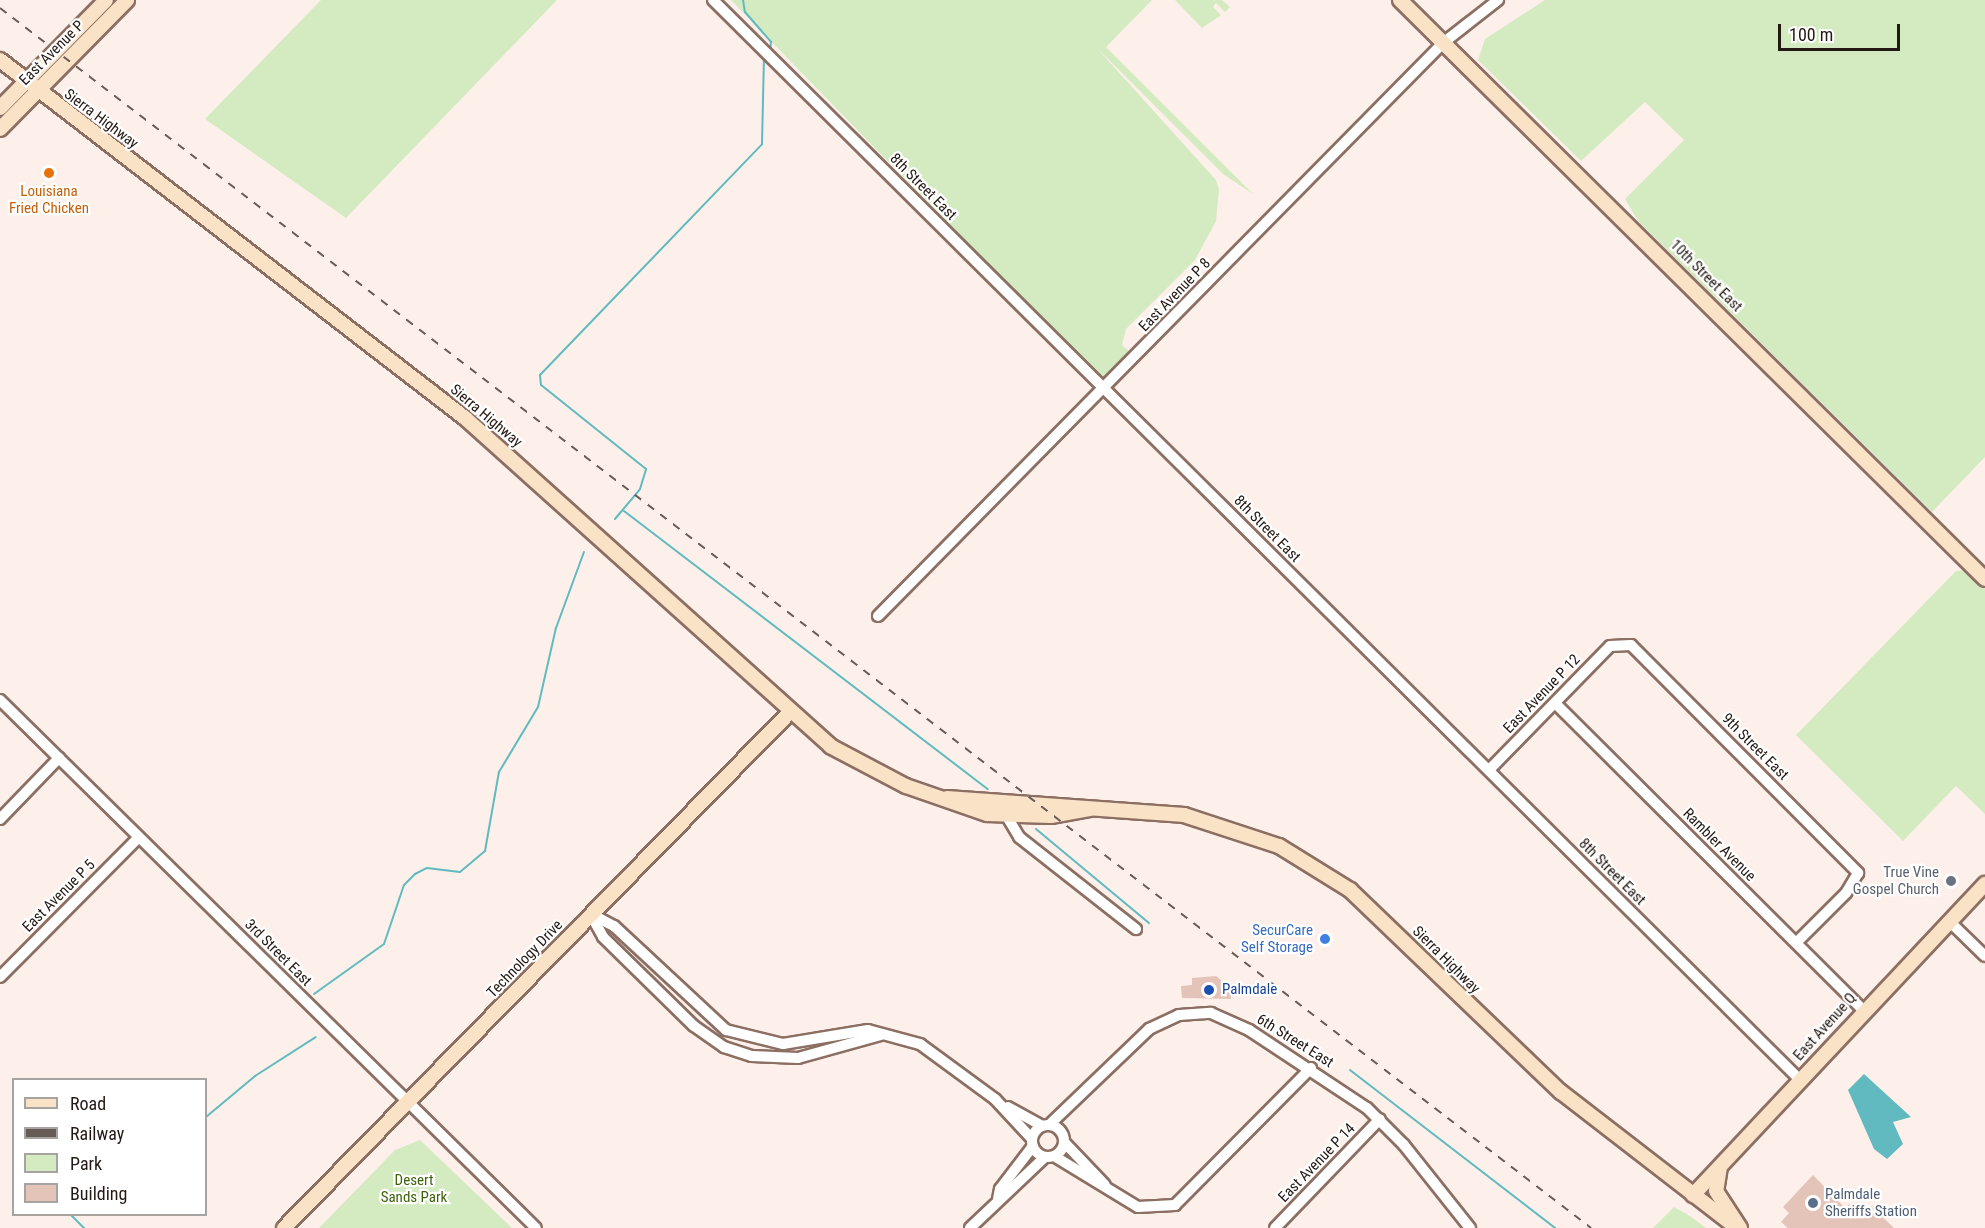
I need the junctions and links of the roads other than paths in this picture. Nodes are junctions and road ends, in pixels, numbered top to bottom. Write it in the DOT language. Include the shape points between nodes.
graph roads {
  1 [pos="106,0"];
  2 [pos="127,0"];
  3 [pos="713,0"];
  4 [pos="1400,0"];
  5 [pos="1498,0"];
  6 [pos="1443,43"];
  7 [pos="0,60"];
  8 [pos="27,81"];
  9 [pos="38,91"];
  10 [pos="0,108"];
  11 [pos="0,129"];
  12 [pos="1104,388"];
  13 [pos="1985,579"];
  14 [pos="879,616"];
  15 [pos="1619,642"];
  16 [pos="0,700"];
  17 [pos="1555,703"];
  18 [pos="790,712"];
  19 [pos="59,758"];
  20 [pos="1489,770"];
  21 [pos="945,798"];
  22 [pos="1089,809"];
  23 [pos="1006,815"];
  24 [pos="0,819"];
  25 [pos="139,837"];
  26 [pos="1985,884"];
  27 [pos="591,914"];
  28 [pos="1949,921"];
  29 [pos="1136,929"];
  30 [pos="1797,942"];
  31 [pos="1985,956"];
  32 [pos="0,977"];
  33 [pos="1862,1009"];
  34 [pos="881,1035"];
  35 [pos="1311,1068"];
  36 [pos="1800,1080"];
  37 [pos="995,1099"];
  38 [pos="408,1102"];
  39 [pos="1380,1119"];
  40 [pos="1046,1126"];
  41 [pos="1064,1142"];
  42 [pos="1033,1143"];
  43 [pos="1050,1156"];
  44 [pos="1725,1158"];
  45 [pos="1105,1185"];
  46 [pos="1693,1195"];
  47 [pos="998,1199"];
  48 [pos="284,1228"];
  49 [pos="536,1228"];
  50 [pos="970,1228"];
  51 [pos="1275,1228"];
  52 [pos="1470,1228"];
  53 [pos="1738,1228"];
  1 -- 8 [label="main road"];
  2 -- 9 [label="main road, East Avenue P"];
  3 -- 12 [label="street, 8th Street East"];
  4 -- 6 [label="main road, 10th Street East"];
  5 -- 6 [label="street, East Avenue P 8"];
  6 -- 12 [label="street, East Avenue P 8"];
  6 -- 13 [label="main road, 10th Street East"];
  7 -- 8 [label="main road, Sierra Highway"];
  8 -- 9 [label="main road, Sierra Highway"];
  8 -- 10 [label="main road"];
  9 -- 11 [label="main road, East Avenue P"];
  9 -- 18 [label="main road, Sierra Highway" via="465,418"];
  12 -- 14 [label="street, East Avenue P 8"];
  12 -- 20 [label="street, 8th Street East"];
  15 -- 17 [label="street, East Avenue P 12"];
  15 -- 30 [label="street, 9th Street East" via="1631,645 1853,866 1856,882"];
  16 -- 19 [label="street, 3rd Street East"];
  17 -- 20 [label="street, East Avenue P 12"];
  17 -- 30 [label="street, Rambler Avenue"];
  18 -- 21 [label="main road, Sierra Highway" via="852,760"];
  18 -- 27 [label="main road, Technology Drive"];
  19 -- 24 [label="street"];
  19 -- 25 [label="street, 3rd Street East"];
  20 -- 36 [label="street, 8th Street East"];
  21 -- 22 [label="main road, Sierra Highway"];
  21 -- 23 [label="main road, Sierra Highway"];
  22 -- 23 [label="main road, Sierra Highway" via="1077,815"];
  22 -- 46 [label="main road, Sierra Highway" via="1184,815 1238,829 1314,865 1365,903 1562,1092"];
  23 -- 29 [label="street" via="1019,837"];
  25 -- 32 [label="street, East Avenue P 5"];
  25 -- 38 [label="street, 3rd Street East"];
  26 -- 28 [label="main road, East Avenue Q"];
  27 -- 34 [label="street" via="614,926 712,1021 743,1038 783,1044 860,1031"];
  27 -- 34 [label="street" via="603,937 694,1026 724,1047 752,1056 798,1058"];
  27 -- 38 [label="main road, Technology Drive"];
  28 -- 31 [label="street"];
  28 -- 33 [label="main road, East Avenue Q"];
  30 -- 33 [label="street, Rambler Avenue"];
  33 -- 36 [label="main road, East Avenue Q"];
  34 -- 37 [label="street" via="934,1050"];
  35 -- 39 [label="street, 6th Street East"];
  35 -- 40 [label="street, 6th Street East" via="1230,1019 1190,1012 1149,1029"];
  35 -- 45 [label="street" via="1175,1205 1148,1210"];
  36 -- 44 [label="main road, East Avenue Q"];
  37 -- 40 [label="street"];
  37 -- 42 [label="street"];
  38 -- 48 [label="main road, Technology Drive"];
  38 -- 49 [label="street, 3rd Street East"];
  39 -- 51 [label="street, East Avenue P 14"];
  39 -- 52 [label="street, 6th Street East"];
  40 -- 41 [label="street" via="1059,1129"];
  40 -- 42 [label="street, 6th Street East"];
  41 -- 43 [label="street"];
  41 -- 45 [label="street"];
  42 -- 43 [label="street"];
  42 -- 47 [label="street" via="1000,1189"];
  43 -- 45 [label="street"];
  43 -- 47 [label="street"];
  44 -- 46 [label="main road, East Avenue Q"];
  44 -- 53 [label="main road" via="1716,1191"];
  46 -- 53 [label="main road, Sierra Highway"];
  47 -- 50 [label="street"];
}
